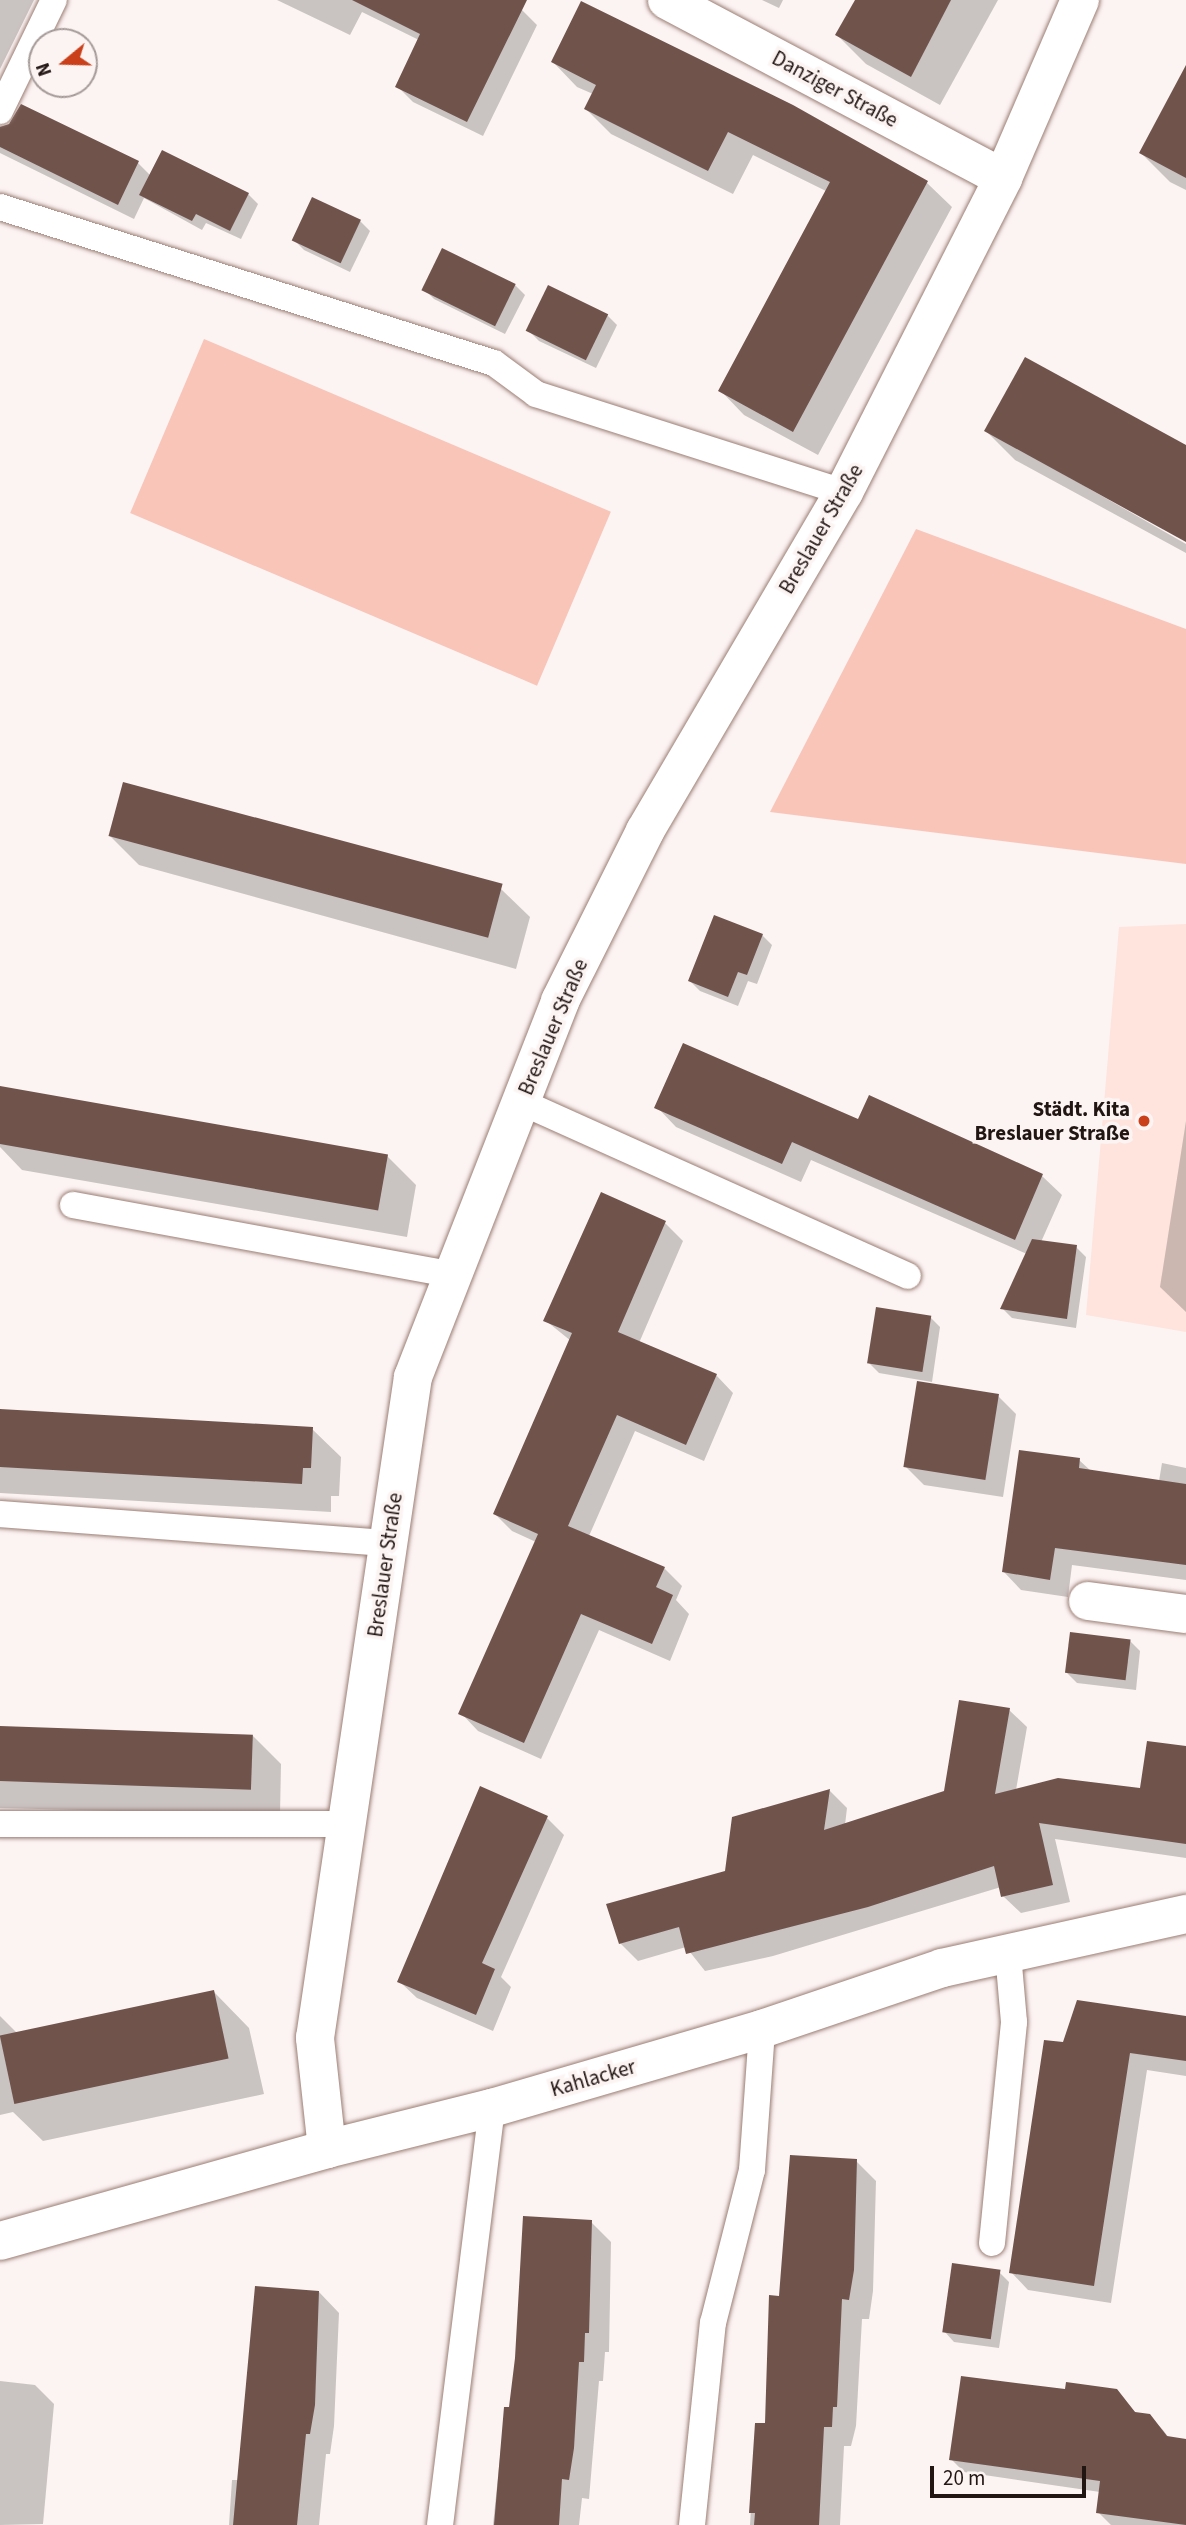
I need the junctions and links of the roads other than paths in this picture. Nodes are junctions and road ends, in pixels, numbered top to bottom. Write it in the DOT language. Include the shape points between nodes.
graph roads {
  1 [pos="54,0"];
  2 [pos="667,0"];
  3 [pos="1080,0"];
  4 [pos="0,111"];
  5 [pos="1003,178"];
  6 [pos="0,207"];
  7 [pos="844,492"];
  8 [pos="521,1101"];
  9 [pos="73,1205"];
  10 [pos="453,1275"];
  11 [pos="908,1276"];
  12 [pos="0,1514"];
  13 [pos="388,1543"];
  14 [pos="1088,1601"];
  15 [pos="1186,1614"];
  16 [pos="347,1824"];
  17 [pos="0,1825"];
  18 [pos="1186,1914"];
  19 [pos="1008,1954"];
  20 [pos="762,2029"];
  21 [pos="492,2108"];
  22 [pos="327,2149"];
  23 [pos="0,2241"];
  24 [pos="992,2243"];
  25 [pos="440,2525"];
  26 [pos="692,2525"];
  1 -- 4 [label="lane"];
  2 -- 5 [label="street, Danziger Straße"];
  3 -- 5 [label="street, Breslauer Straße"];
  5 -- 7 [label="street, Breslauer Straße"];
  6 -- 7 [label="lane" via="494,363 536,394"];
  7 -- 8 [label="street, Breslauer Straße" via="645,831 560,1001"];
  8 -- 10 [label="street, Breslauer Straße"];
  8 -- 11 [label="lane"];
  9 -- 10 [label="lane"];
  10 -- 13 [label="street, Breslauer Straße" via="413,1377"];
  12 -- 13 [label="lane"];
  13 -- 16 [label="street, Breslauer Straße"];
  14 -- 15 [label="street"];
  16 -- 17 [label="lane"];
  16 -- 22 [label="street, Breslauer Straße" via="315,2038"];
  18 -- 19 [label="street, Kahlacker"];
  19 -- 20 [label="street, Kahlacker" via="943,1968"];
  19 -- 24 [label="lane" via="1014,2022"];
  20 -- 21 [label="street, Kahlacker"];
  20 -- 26 [label="lane" via="752,2170 713,2323"];
  21 -- 22 [label="street, Kahlacker"];
  21 -- 25 [label="lane"];
  22 -- 23 [label="street, Kahlacker"];
}
